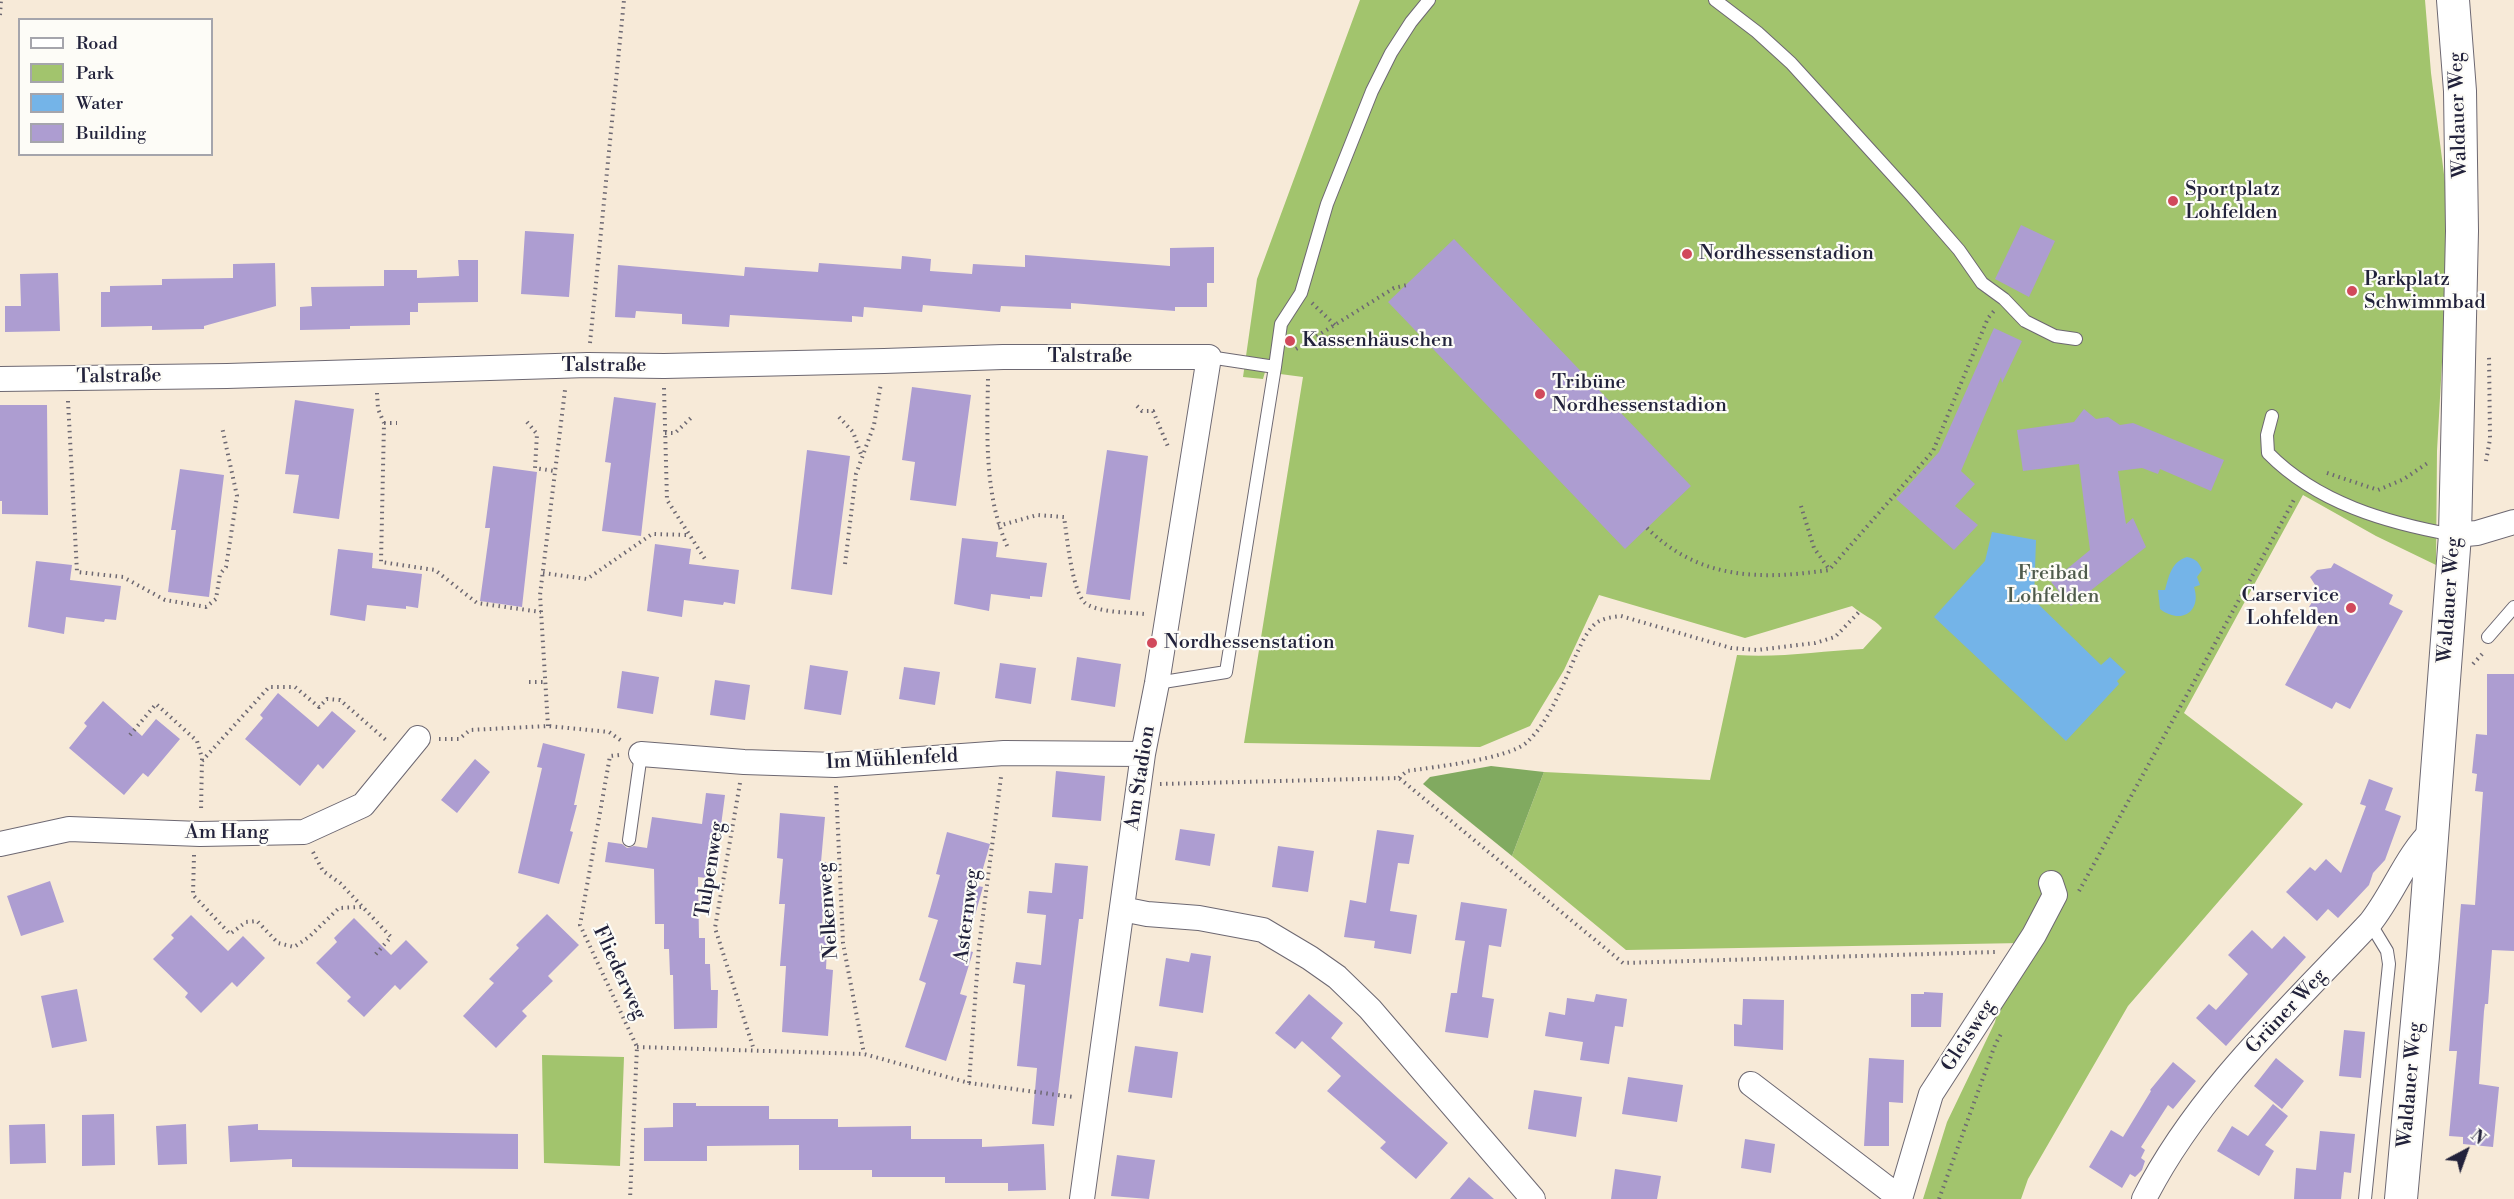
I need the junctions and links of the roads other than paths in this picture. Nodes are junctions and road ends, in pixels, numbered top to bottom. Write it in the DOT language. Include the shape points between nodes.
graph roads {
  1 [pos="1430,0"];
  2 [pos="1715,0"];
  3 [pos="2452,0"];
  4 [pos="2076,339"];
  5 [pos="1209,357"];
  6 [pos="1275,367"];
  7 [pos="0,379"];
  8 [pos="2272,416"];
  9 [pos="2514,522"];
  10 [pos="2455,535"];
  11 [pos="2514,607"];
  12 [pos="2488,637"];
  13 [pos="1157,683"];
  14 [pos="411,746"];
  15 [pos="641,754"];
  16 [pos="1143,754"];
  17 [pos="2434,829"];
  18 [pos="629,840"];
  19 [pos="0,844"];
  20 [pos="2051,883"];
  21 [pos="1122,909"];
  22 [pos="2370,923"];
  23 [pos="1751,1084"];
  24 [pos="1900,1198"];
  25 [pos="1082,1199"];
  26 [pos="1533,1199"];
  27 [pos="2144,1199"];
  28 [pos="2365,1199"];
  29 [pos="2400,1199"];
  1 -- 6 [label="lane" via="1391,53 1372,91 1327,204 1301,292 1281,324"];
  2 -- 4 [label="lane" via="1791,63 1959,250 1982,283 2025,321 2055,336"];
  3 -- 10 [label="street, Waldauer Weg" via="2460,91 2472,462"];
  5 -- 6 [label="lane"];
  5 -- 7 [label="street, Talstraße" via="988,357"];
  5 -- 13 [label="street, Am Stadion"];
  6 -- 13 [label="lane" via="1227,672"];
  8 -- 10 [label="lane" via="2268,453 2286,472 2350,508 2408,527"];
  9 -- 10 [label="street"];
  10 -- 17 [label="street, Waldauer Weg"];
  11 -- 12 [label="lane"];
  13 -- 16 [label="street, Am Stadion"];
  14 -- 19 [label="street, Am Hang" via="363,805 304,832 197,834 69,829"];
  15 -- 16 [label="street, Im Mühlenfeld" via="835,765 1004,753"];
  15 -- 18 [label="lane"];
  16 -- 21 [label="street, Am Stadion"];
  17 -- 22 [label="street, Grüner Weg" via="2418,844"];
  17 -- 29 [label="street, Waldauer Weg"];
  20 -- 24 [label="street, Gleisweg" via="2055,895 1931,1095"];
  21 -- 25 [label="street, Am Stadion"];
  21 -- 26 [label="street" via="1263,930 1319,964 1370,1009"];
  22 -- 27 [label="street, Grüner Weg" via="2233,1070 2177,1142"];
  22 -- 28 [label="lane" via="2387,951 2389,964"];
  23 -- 24 [label="street, Gleisweg"];
}
